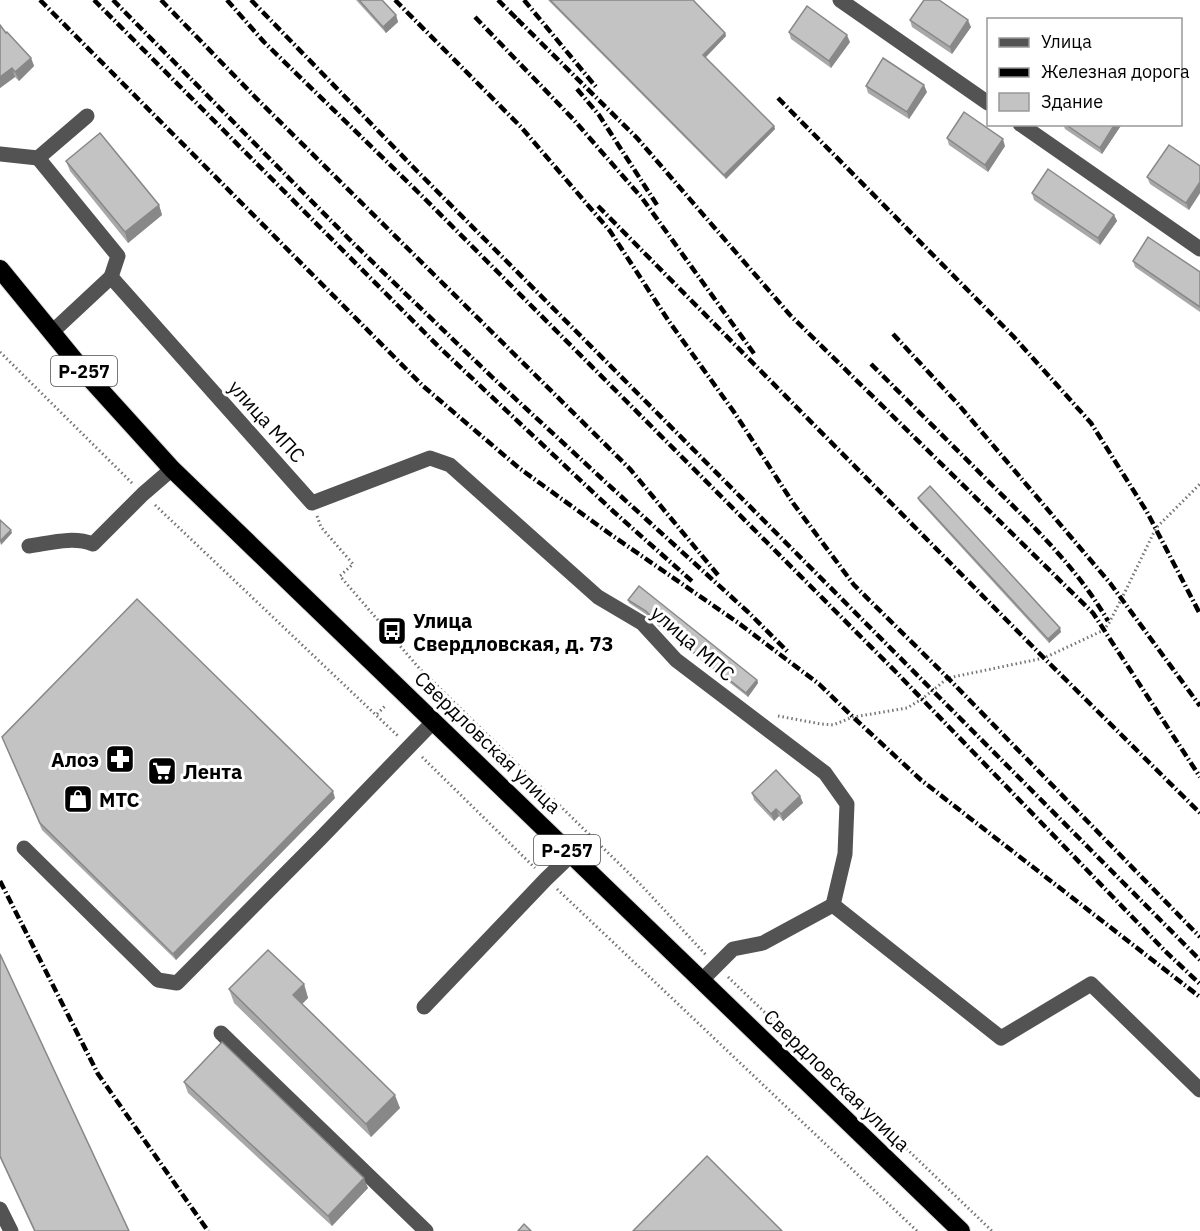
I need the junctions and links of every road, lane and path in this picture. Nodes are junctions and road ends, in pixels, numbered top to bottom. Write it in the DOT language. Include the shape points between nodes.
graph roads {
  1 [pos="840,0"];
  2 [pos="987,102"];
  3 [pos="87,116"];
  4 [pos="1023,126"];
  5 [pos="0,154"];
  6 [pos="39,158"];
  7 [pos="1200,249"];
  8 [pos="0,269"];
  9 [pos="111,277"];
  10 [pos="51,333"];
  11 [pos="0,352"];
  12 [pos="172,470"];
  13 [pos="1200,484"];
  14 [pos="143,494"];
  15 [pos="312,503"];
  16 [pos="29,546"];
  17 [pos="419,668"];
  18 [pos="415,673"];
  19 [pos="386,705"];
  20 [pos="377,715"];
  21 [pos="750,717"];
  22 [pos="434,721"];
  23 [pos="399,736"];
  24 [pos="420,755"];
  25 [pos="24,848"];
  26 [pos="571,855"];
  27 [pos="546,879"];
  28 [pos="833,905"];
  29 [pos="716,966"];
  30 [pos="701,981"];
  31 [pos="423,1007"];
  32 [pos="221,1033"];
  33 [pos="1200,1090"];
  34 [pos="0,1209"];
  35 [pos="11,1231"];
  36 [pos="426,1231"];
  37 [pos="917,1231"];
  38 [pos="962,1231"];
  39 [pos="992,1231"];
  1 -- 2 [label="street"];
  3 -- 6 [label="street"];
  4 -- 7 [label="street"];
  5 -- 6 [label="street"];
  6 -- 9 [label="street" via="118,256"];
  8 -- 10 [label="highway, Свердловская улица / Р-257"];
  9 -- 10 [label="street"];
  9 -- 15 [label="street, улица МПС"];
  10 -- 12 [label="highway, Свердловская улица / Р-257"];
  11 -- 14 [label="path"];
  12 -- 14 [label="street"];
  12 -- 22 [label="highway, Свердловская улица / Р-257"];
  13 -- 21 [label="path" via="1156,528 1104,630 1044,658 948,678 907,708 853,717 833,725 780,716"];
  14 -- 16 [label="street" via="93,544 71,540"];
  14 -- 20 [label="path"];
  15 -- 17 [label="path" via="321,527 353,564 340,576"];
  15 -- 21 [label="street, улица МПС" via="430,458 450,465 598,597 642,624 676,660"];
  17 -- 18 [label="path"];
  17 -- 29 [label="path" via="642,886"];
  19 -- 20 [label="path"];
  20 -- 23 [label="path"];
  21 -- 28 [label="street, улица МПС" via="825,773 847,804 845,854"];
  22 -- 25 [label="street" via="177,983 158,980"];
  22 -- 26 [label="highway, Свердловская улица / Р-257"];
  24 -- 27 [label="path"];
  26 -- 27 [label="street"];
  26 -- 30 [label="highway, Свердловская улица / Р-257"];
  27 -- 31 [label="street"];
  27 -- 37 [label="path"];
  28 -- 29 [label="street" via="763,943 733,949"];
  28 -- 33 [label="street" via="1001,1038 1091,984"];
  29 -- 30 [label="street"];
  29 -- 39 [label="path"];
  30 -- 38 [label="highway, Свердловская улица / Р-257"];
  32 -- 36 [label="street"];
  34 -- 35 [label="street"];
}
